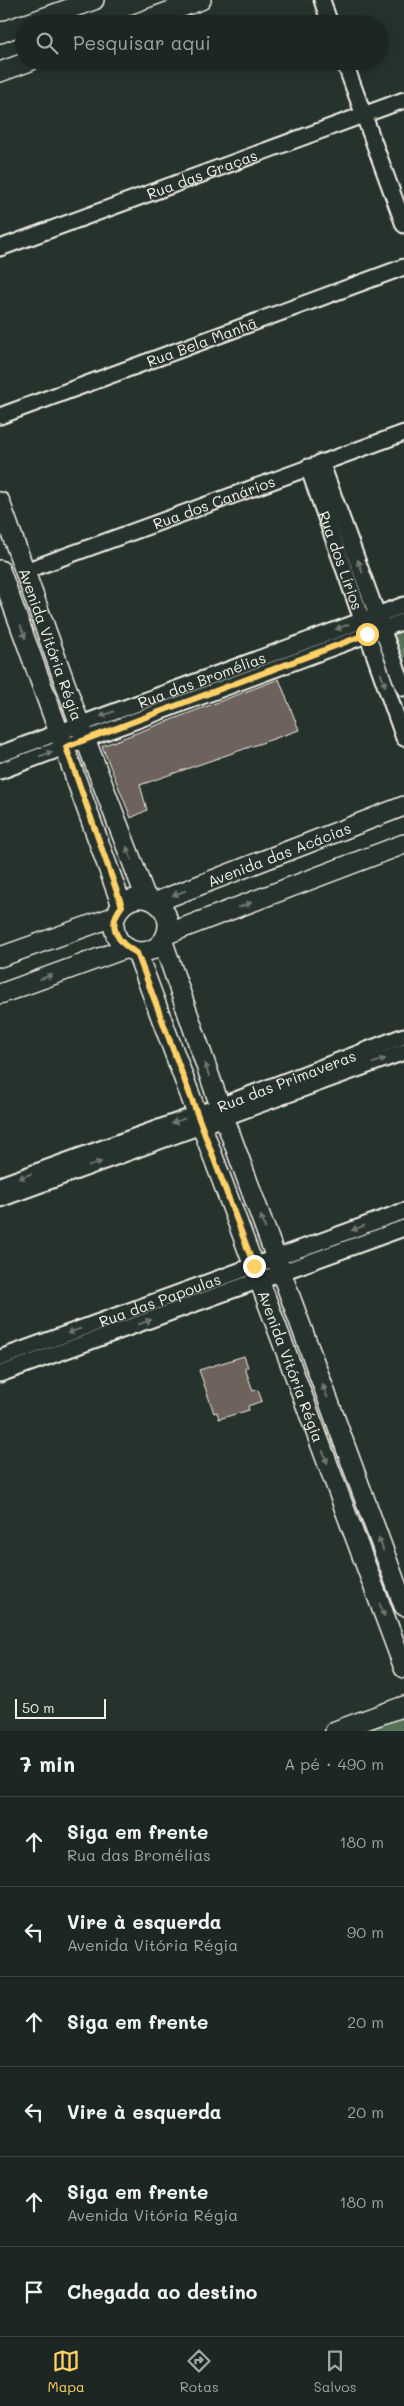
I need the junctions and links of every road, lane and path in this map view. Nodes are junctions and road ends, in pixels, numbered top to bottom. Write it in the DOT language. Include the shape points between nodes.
graph roads {
  1 [pos="94,0"];
  2 [pos="202,0"];
  3 [pos="322,0"];
  4 [pos="51,15"];
  5 [pos="160,15"];
  6 [pos="327,15"];
  7 [pos="15,28"];
  8 [pos="0,33"];
  9 [pos="15,66"];
  10 [pos="347,70"];
  11 [pos="0,72"];
  12 [pos="404,100"];
  13 [pos="364,115"];
  14 [pos="404,225"];
  15 [pos="0,248"];
  16 [pos="404,267"];
  17 [pos="0,416"];
  18 [pos="404,433"];
  19 [pos="315,464"];
  20 [pos="0,502"];
  21 [pos="25,571"];
  22 [pos="1,577"];
  23 [pos="404,604"];
  24 [pos="362,619"];
  25 [pos="404,621"];
  26 [pos="380,622"];
  27 [pos="367,634"];
  28 [pos="404,688"];
  29 [pos="83,732"];
  30 [pos="404,738"];
  31 [pos="63,739"];
  32 [pos="0,754"];
  33 [pos="0,771"];
  34 [pos="404,806"];
  35 [pos="404,844"];
  36 [pos="151,900"];
  37 [pos="119,911"];
  38 [pos="165,938"];
  39 [pos="132,950"];
  40 [pos="0,957"];
  41 [pos="0,994"];
  42 [pos="404,1036"];
  43 [pos="404,1052"];
  44 [pos="222,1112"];
  45 [pos="199,1120"];
  46 [pos="0,1185"];
  47 [pos="0,1199"];
  48 [pos="404,1211"];
  49 [pos="404,1228"];
  50 [pos="279,1265"];
  51 [pos="256,1273"];
  52 [pos="0,1358"];
  53 [pos="0,1374"];
  54 [pos="404,1606"];
  55 [pos="404,1668"];
  56 [pos="404,1706"];
  57 [pos="335,1731"];
  1 -- 4 [label="street"];
  2 -- 5 [label="street"];
  3 -- 6 [label="street"];
  7 -- 8 [label="street"];
  9 -- 11 [label="street"];
  10 -- 13 [label="street"];
  12 -- 13 [label="street, Rua das Graças"];
  13 -- 14 [label="street"];
  13 -- 15 [label="street, Rua das Graças"];
  16 -- 17 [label="street, Rua Bela Manhã"];
  18 -- 19 [label="street, Rua dos Canários"];
  19 -- 21 [label="street, Rua dos Canários"];
  19 -- 24 [label="street, Rua dos Lírios"];
  26 -- 19 [label="street, Rua dos Lírios, one-way"];
  20 -- 21 [label="street, Avenida Vitória Régia"];
  21 -- 22 [label="street, Rua dos Canários" via="24,578 16,585"];
  21 -- 29 [label="street, Avenida Vitória Régia"];
  22 -- 31 [label="street, Avenida Vitória Régia, one-way"];
  23 -- 26 [label="street, Rua das Bromélias"];
  24 -- 26 [label="street, Rua das Bromélias"];
  24 -- 27 [label="street, Rua dos Lírios"];
  24 -- 29 [label="street, Rua das Bromélias, one-way"];
  25 -- 26 [label="street, Rua das Bromélias"];
  26 -- 27 [label="street, Rua das Bromélias"];
  26 -- 28 [label="street, Rua dos Lírios"];
  27 -- 29 [label="street, Rua das Bromélias"];
  27 -- 30 [label="street, Rua dos Lírios, one-way"];
  29 -- 31 [label="street, Rua das Bromélias"];
  36 -- 29 [label="street, Avenida Vitória Régia, one-way"];
  31 -- 32 [label="street, Rua das Bromélias"];
  33 -- 31 [label="street, Rua das Bromélias, one-way"];
  31 -- 37 [label="street, Avenida Vitória Régia"];
  34 -- 36 [label="street, Avenida das Acácias, one-way"];
  38 -- 35 [label="street, one-way"];
  36 -- 37 [label="street" via="129,900"];
  36 -- 38 [label="street" via="165,911 168,926"];
  37 -- 39 [label="street" via="115,932"];
  37 -- 40 [label="street"];
  38 -- 39 [label="street" via="148,951"];
  44 -- 38 [label="street, Avenida Vitória Régia, one-way"];
  41 -- 39 [label="street, one-way"];
  39 -- 45 [label="street, Avenida Vitória Régia"];
  42 -- 44 [label="street, Rua das Primaveras"];
  44 -- 43 [label="street, Rua das Primaveras, one-way"];
  44 -- 45 [label="street, Rua das Primaveras"];
  50 -- 44 [label="street, Avenida Vitória Régia, one-way"];
  45 -- 46 [label="street, Rua das Primaveras, one-way"];
  47 -- 45 [label="street, Rua das Primaveras, one-way"];
  45 -- 51 [label="street, Avenida Vitória Régia"];
  48 -- 50 [label="street, Rua das Papoulas, one-way"];
  49 -- 50 [label="street, Rua das Papoulas"];
  50 -- 51 [label="street, Rua das Papoulas"];
  54 -- 50 [label="street, Avenida Vitória Régia, one-way"];
  51 -- 52 [label="street, Rua das Papoulas, one-way"];
  53 -- 51 [label="street, Rua das Papoulas, one-way"];
  51 -- 55 [label="street, Avenida Vitória Régia, one-way"];
  56 -- 57 [label="street"];
}
